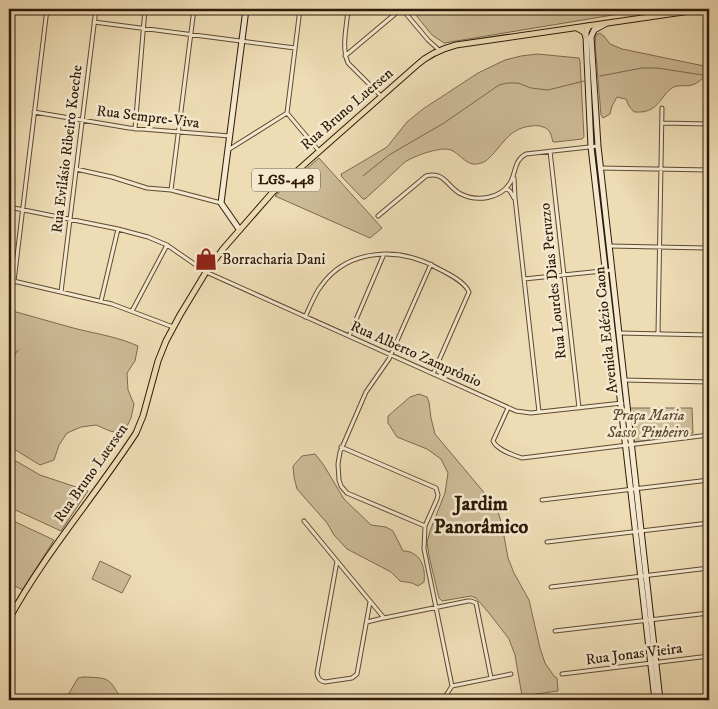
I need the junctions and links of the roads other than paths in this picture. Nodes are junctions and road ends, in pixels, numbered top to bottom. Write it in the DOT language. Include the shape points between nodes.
graph roads {
  1 [pos="47,9"];
  2 [pos="96,9"];
  3 [pos="144,9"];
  4 [pos="194,9"];
  5 [pos="246,9"];
  6 [pos="300,9"];
  7 [pos="348,9"];
  8 [pos="402,9"];
  9 [pos="704,9"];
  10 [pos="94,22"];
  11 [pos="605,24"];
  12 [pos="589,26"];
  13 [pos="142,28"];
  14 [pos="576,28"];
  15 [pos="190,34"];
  16 [pos="586,37"];
  17 [pos="242,41"];
  18 [pos="295,48"];
  19 [pos="439,50"];
  20 [pos="345,56"];
  21 [pos="381,96"];
  22 [pos="662,108"];
  23 [pos="34,112"];
  24 [pos="287,113"];
  25 [pos="82,120"];
  26 [pos="662,123"];
  27 [pos="709,124"];
  28 [pos="135,128"];
  29 [pos="178,132"];
  30 [pos="230,136"];
  31 [pos="594,147"];
  32 [pos="228,150"];
  33 [pos="318,151"];
  34 [pos="550,151"];
  35 [pos="600,168"];
  36 [pos="76,169"];
  37 [pos="661,169"];
  38 [pos="709,170"];
  39 [pos="514,175"];
  40 [pos="506,188"];
  41 [pos="171,190"];
  42 [pos="514,198"];
  43 [pos="221,203"];
  44 [pos="9,207"];
  45 [pos="23,209"];
  46 [pos="378,216"];
  47 [pos="70,219"];
  48 [pos="118,229"];
  49 [pos="239,230"];
  50 [pos="167,245"];
  51 [pos="609,246"];
  52 [pos="660,247"];
  53 [pos="706,248"];
  54 [pos="384,254"];
  55 [pos="431,264"];
  56 [pos="609,271"];
  57 [pos="206,272"];
  58 [pos="564,275"];
  59 [pos="524,279"];
  60 [pos="9,280"];
  61 [pos="14,281"];
  62 [pos="61,292"];
  63 [pos="101,301"];
  64 [pos="132,310"];
  65 [pos="305,317"];
  66 [pos="173,327"];
  67 [pos="619,333"];
  68 [pos="658,334"];
  69 [pos="707,335"];
  70 [pos="348,336"];
  71 [pos="391,355"];
  72 [pos="433,374"];
  73 [pos="624,380"];
  74 [pos="709,382"];
  75 [pos="624,403"];
  76 [pos="508,408"];
  77 [pos="579,408"];
  78 [pos="539,412"];
  79 [pos="709,435"];
  80 [pos="629,445"];
  81 [pos="341,447"];
  82 [pos="709,480"];
  83 [pos="634,489"];
  84 [pos="542,500"];
  85 [pos="304,521"];
  86 [pos="709,523"];
  87 [pos="425,526"];
  88 [pos="638,532"];
  89 [pos="547,542"];
  90 [pos="337,561"];
  91 [pos="709,568"];
  92 [pos="643,576"];
  93 [pos="551,586"];
  94 [pos="370,602"];
  95 [pos="436,607"];
  96 [pos="709,613"];
  97 [pos="384,618"];
  98 [pos="9,619"];
  99 [pos="648,620"];
  100 [pos="367,622"];
  101 [pos="555,631"];
  102 [pos="709,656"];
  103 [pos="653,663"];
  104 [pos="511,674"];
  105 [pos="562,674"];
  106 [pos="491,678"];
  107 [pos="452,686"];
  108 [pos="709,699"];
  109 [pos="443,700"];
  110 [pos="655,700"];
  111 [pos="660,700"];
  112 [pos="700,700"];
  1 -- 23 [label="street"];
  2 -- 10 [label="street, Rua Evilásio Ribeiro Koeche"];
  3 -- 13 [label="street"];
  4 -- 15 [label="street"];
  5 -- 17 [label="main road"];
  6 -- 18 [label="street"];
  7 -- 20 [label="street"];
  8 -- 19 [label="street"];
  8 -- 20 [label="street"];
  9 -- 11 [label="main road, Rua Bruno Luersen / LGS-448"];
  10 -- 13 [label="street"];
  10 -- 25 [label="street, Rua Evilásio Ribeiro Koeche"];
  11 -- 12 [label="main road, Rua Bruno Luersen / LGS-448"];
  11 -- 31 [label="main road, Avenida Edézio Caon" via="594,30 592,37"];
  12 -- 14 [label="main road, Rua Bruno Luersen / LGS-448"];
  12 -- 16 [label="main road, Avenida Edézio Caon"];
  13 -- 15 [label="street"];
  13 -- 28 [label="street"];
  14 -- 16 [label="main road"];
  14 -- 19 [label="main road, Rua Bruno Luersen / LGS-448"];
  15 -- 17 [label="street"];
  15 -- 29 [label="street"];
  16 -- 31 [label="main road, Avenida Edézio Caon"];
  17 -- 18 [label="street"];
  17 -- 30 [label="main road"];
  18 -- 24 [label="street"];
  19 -- 21 [label="main road, Rua Bruno Luersen / LGS-448"];
  20 -- 21 [label="street"];
  21 -- 33 [label="main road, Rua Bruno Luersen / LGS-448"];
  22 -- 26 [label="street"];
  23 -- 25 [label="street, Rua Sempre-Viva"];
  23 -- 45 [label="street"];
  24 -- 32 [label="street"];
  24 -- 33 [label="street"];
  25 -- 28 [label="street, Rua Sempre-Viva"];
  25 -- 36 [label="street, Rua Evilásio Ribeiro Koeche"];
  26 -- 27 [label="street"];
  26 -- 37 [label="street"];
  27 -- 38 [label="street"];
  28 -- 29 [label="street, Rua Sempre-Viva"];
  29 -- 30 [label="street, Rua Sempre-Viva"];
  29 -- 41 [label="street"];
  30 -- 32 [label="main road"];
  31 -- 34 [label="street"];
  31 -- 35 [label="main road, Avenida Edézio Caon"];
  31 -- 56 [label="main road, Avenida Edézio Caon"];
  32 -- 43 [label="main road"];
  33 -- 49 [label="main road, Rua Bruno Luersen / LGS-448" via="272,193"];
  34 -- 39 [label="street" via="523,156"];
  34 -- 58 [label="street, Rua Lourdes Dias Peruzzo"];
  35 -- 37 [label="street"];
  35 -- 51 [label="main road, Avenida Edézio Caon"];
  36 -- 41 [label="street" via="147,188"];
  36 -- 47 [label="street, Rua Evilásio Ribeiro Koeche"];
  37 -- 38 [label="street"];
  37 -- 52 [label="street"];
  38 -- 53 [label="street"];
  39 -- 40 [label="street"];
  39 -- 42 [label="street"];
  40 -- 42 [label="street"];
  40 -- 46 [label="street" via="494,196 473,198 456,192 440,176 431,174"];
  41 -- 43 [label="street"];
  42 -- 59 [label="street"];
  43 -- 49 [label="main road"];
  44 -- 45 [label="street, Rua Alberto Zamprônio"];
  45 -- 47 [label="street, Rua Alberto Zamprônio"];
  45 -- 61 [label="street"];
  47 -- 48 [label="street, Rua Alberto Zamprônio"];
  47 -- 62 [label="street, Rua Evilásio Ribeiro Koeche"];
  48 -- 50 [label="street, Rua Alberto Zamprônio"];
  48 -- 63 [label="street"];
  49 -- 57 [label="main road, Rua Bruno Luersen / LGS-448"];
  50 -- 57 [label="street, Rua Alberto Zamprônio"];
  50 -- 64 [label="street"];
  51 -- 52 [label="street"];
  51 -- 56 [label="main road, Avenida Edézio Caon"];
  52 -- 53 [label="street"];
  52 -- 68 [label="street"];
  53 -- 69 [label="street"];
  54 -- 55 [label="street" via="404,255"];
  54 -- 65 [label="street" via="358,259 330,276"];
  54 -- 70 [label="street"];
  55 -- 71 [label="street"];
  55 -- 72 [label="street" via="466,286 469,292"];
  56 -- 58 [label="street"];
  56 -- 67 [label="main road, Avenida Edézio Caon"];
  56 -- 75 [label="main road, Avenida Edézio Caon"];
  57 -- 65 [label="street, Rua Alberto Zamprônio"];
  57 -- 66 [label="main road, Rua Bruno Luersen / LGS-448"];
  58 -- 59 [label="street"];
  58 -- 77 [label="street, Rua Lourdes Dias Peruzzo"];
  59 -- 78 [label="street"];
  60 -- 61 [label="street"];
  61 -- 62 [label="street"];
  62 -- 63 [label="street"];
  63 -- 64 [label="street"];
  64 -- 66 [label="street"];
  65 -- 70 [label="street, Rua Alberto Zamprônio"];
  66 -- 98 [label="main road, Rua Bruno Luersen / LGS-448" via="158,361 136,433 58,542"];
  67 -- 68 [label="street"];
  67 -- 73 [label="main road, Avenida Edézio Caon"];
  68 -- 69 [label="street"];
  70 -- 71 [label="street, Rua Alberto Zamprônio"];
  71 -- 72 [label="street, Rua Alberto Zamprônio"];
  71 -- 81 [label="street" via="366,392"];
  72 -- 76 [label="street, Rua Alberto Zamprônio"];
  73 -- 74 [label="street"];
  73 -- 75 [label="main road, Avenida Edézio Caon"];
  75 -- 77 [label="street, Rua Alberto Zamprônio"];
  75 -- 80 [label="main road, Avenida Edézio Caon"];
  76 -- 78 [label="street, Rua Alberto Zamprônio" via="526,413"];
  76 -- 80 [label="street" via="493,441 496,446 518,456 527,458"];
  77 -- 78 [label="street, Rua Alberto Zamprônio"];
  79 -- 80 [label="street"];
  80 -- 83 [label="main road, Avenida Edézio Caon"];
  81 -- 87 [label="street" via="338,476 344,490"];
  81 -- 87 [label="street" via="434,487 438,491 437,499"];
  82 -- 83 [label="street"];
  83 -- 84 [label="street"];
  83 -- 88 [label="main road, Avenida Edézio Caon"];
  85 -- 90 [label="street"];
  86 -- 88 [label="street"];
  87 -- 95 [label="street" via="424,549"];
  88 -- 89 [label="street"];
  88 -- 92 [label="main road, Avenida Edézio Caon"];
  90 -- 94 [label="street"];
  90 -- 100 [label="street" via="317,673 319,680 325,682 356,676"];
  91 -- 92 [label="street"];
  92 -- 93 [label="street"];
  92 -- 99 [label="main road, Avenida Edézio Caon"];
  94 -- 97 [label="street"];
  94 -- 100 [label="street"];
  95 -- 97 [label="street"];
  95 -- 106 [label="street" via="468,601 476,604"];
  95 -- 107 [label="street"];
  96 -- 99 [label="street"];
  97 -- 100 [label="street"];
  99 -- 101 [label="street"];
  99 -- 103 [label="main road, Avenida Edézio Caon"];
  102 -- 103 [label="street, Rua Jonas Vieira"];
  103 -- 105 [label="street, Rua Jonas Vieira"];
  103 -- 110 [label="main road, Avenida Edézio Caon"];
  103 -- 111 [label="main road, Avenida Edézio Caon"];
  104 -- 106 [label="street"];
  106 -- 107 [label="street"];
  107 -- 109 [label="street"];
  108 -- 112 [label="street"];
}
